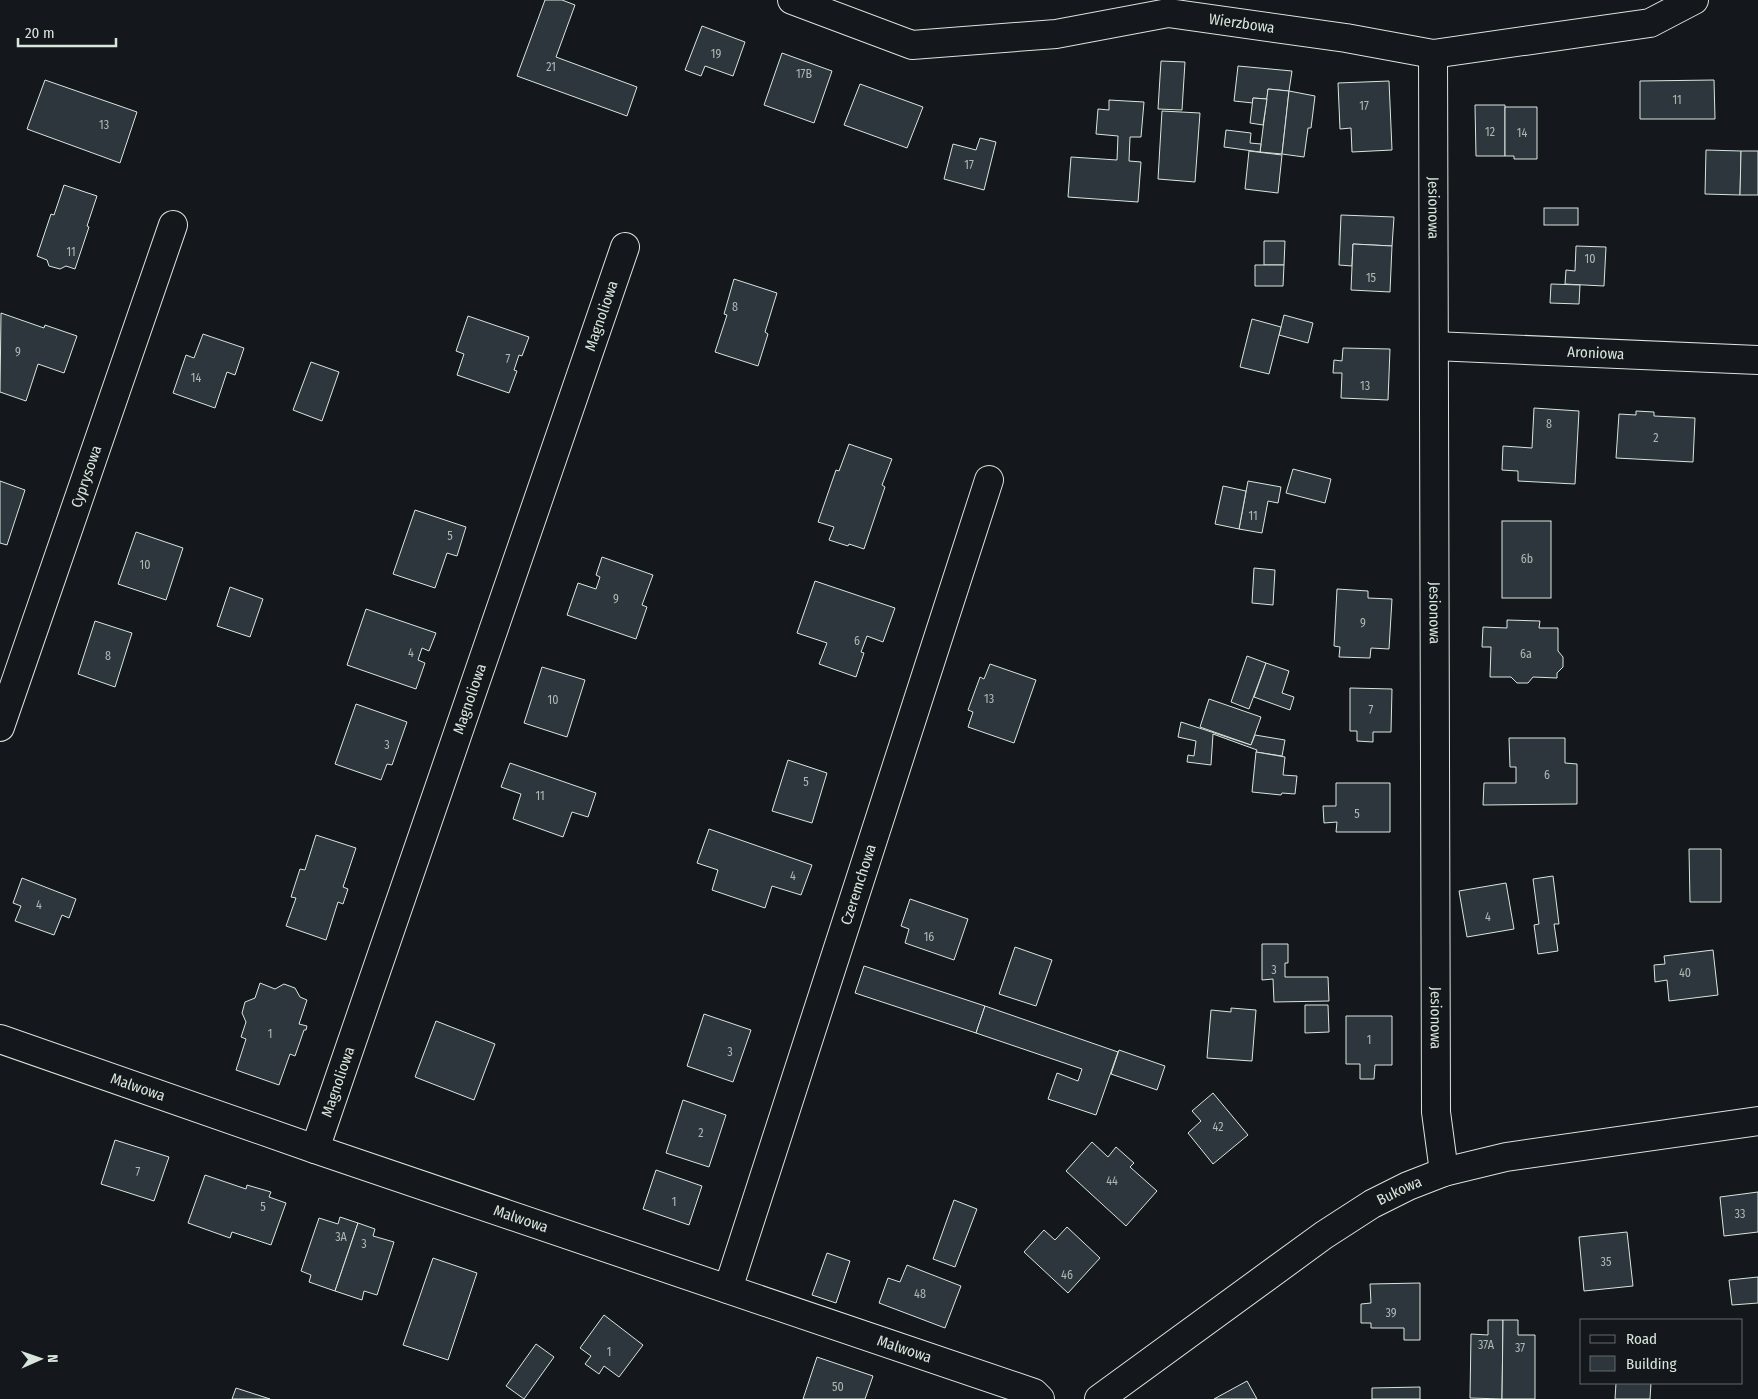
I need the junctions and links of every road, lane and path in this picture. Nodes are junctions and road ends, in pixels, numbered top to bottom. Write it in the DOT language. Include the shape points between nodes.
graph roads {
  1 [pos="792,0"];
  2 [pos="1694,0"];
  3 [pos="1433,54"];
  4 [pos="173,225"];
  5 [pos="625,247"];
  6 [pos="1434,346"];
  7 [pos="1758,360"];
  8 [pos="989,480"];
  9 [pos="0,727"];
  10 [pos="0,1039"];
  11 [pos="1758,1122"];
  12 [pos="315,1149"];
  13 [pos="1444,1172"];
  14 [pos="728,1289"];
  15 [pos="1040,1399"];
  16 [pos="1100,1399"];
  1 -- 3 [label="street, Wierzbowa" via="912,45 1056,34 1168,12"];
  2 -- 3 [label="street, Wierzbowa" via="1650,23"];
  3 -- 6 [label="street, Jesionowa"];
  4 -- 9 [label="street, Cyprysowa"];
  5 -- 12 [label="street, Magnoliowa"];
  6 -- 7 [label="street, Aroniowa"];
  6 -- 13 [label="street, Jesionowa" via="1436,1112"];
  8 -- 14 [label="street, Czeremchowa"];
  10 -- 12 [label="street, Malwowa"];
  11 -- 13 [label="street, Bukowa" via="1506,1157"];
  12 -- 14 [label="street, Malwowa"];
  13 -- 16 [label="street, Bukowa" via="1372,1204 1324,1235"];
  14 -- 15 [label="street, Malwowa" via="1034,1392"];
}
